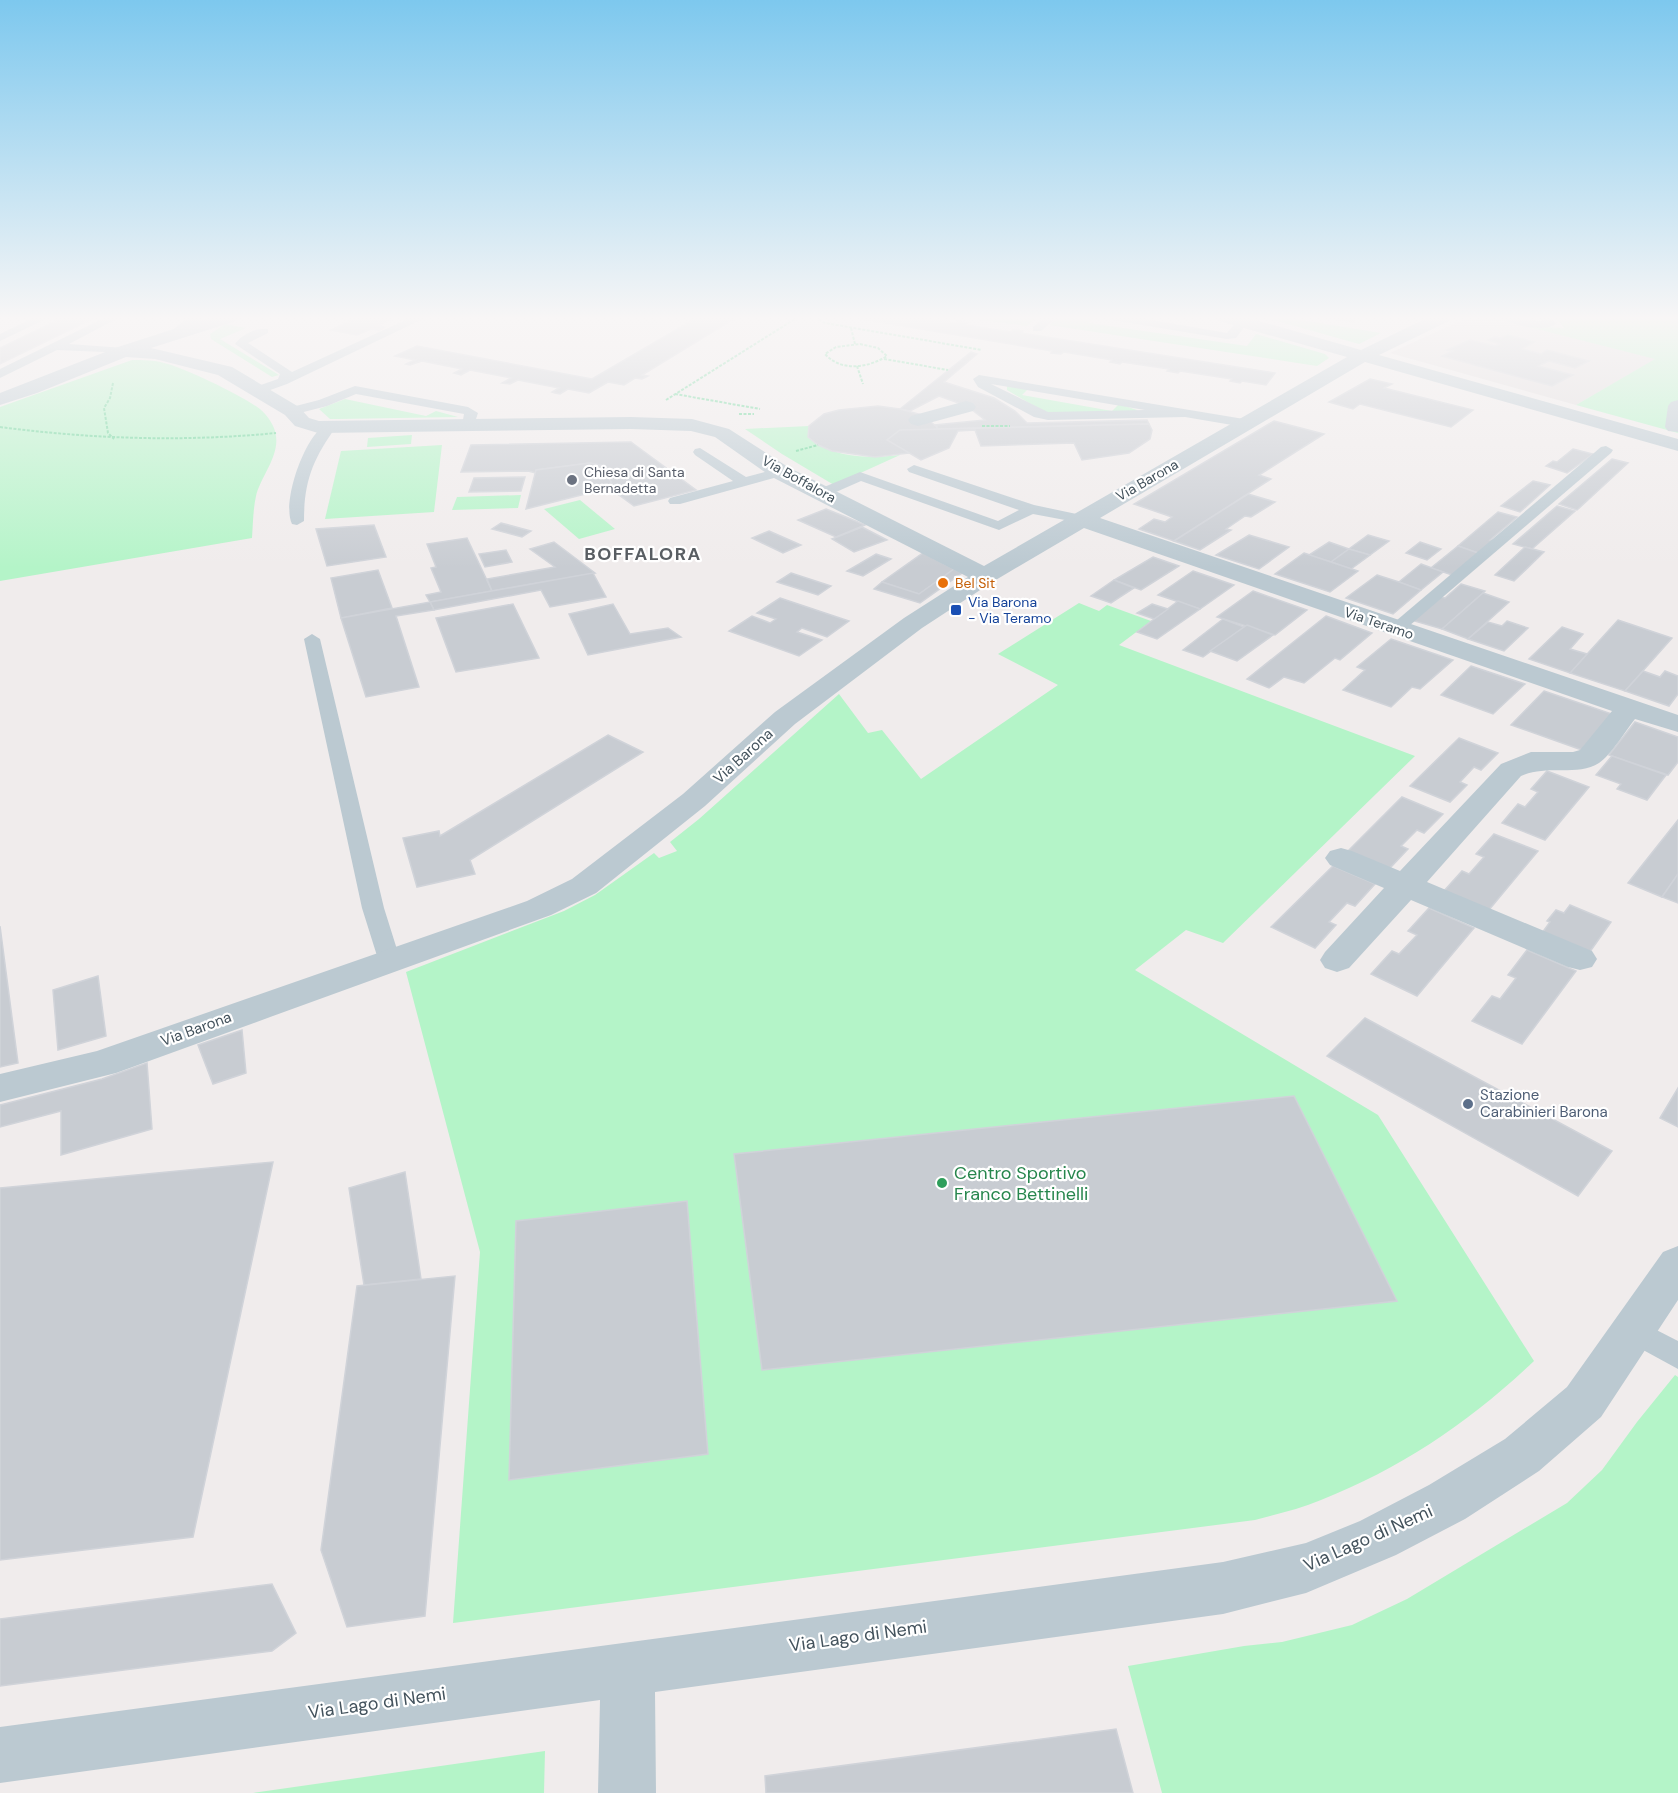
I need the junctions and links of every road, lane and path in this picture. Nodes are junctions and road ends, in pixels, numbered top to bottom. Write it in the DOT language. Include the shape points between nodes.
graph roads {
  1 [pos="107,401"];
  2 [pos="276,401"];
  3 [pos="325,401"];
  4 [pos="414,401"];
  5 [pos="666,401"];
  6 [pos="712,401"];
  7 [pos="1013,401"];
  8 [pos="1112,401"];
  9 [pos="1283,401"];
  10 [pos="1538,401"];
  11 [pos="660,405"];
  12 [pos="1678,406"];
  13 [pos="966,407"];
  14 [pos="760,409"];
  15 [pos="292,411"];
  16 [pos="1186,413"];
  17 [pos="918,420"];
  18 [pos="1244,423"];
  19 [pos="309,425"];
  20 [pos="468,425"];
  21 [pos="0,427"];
  22 [pos="330,427"];
  23 [pos="1677,436"];
  24 [pos="116,440"];
  25 [pos="1606,450"];
  26 [pos="700,452"];
  27 [pos="914,469"];
  28 [pos="780,472"];
  29 [pos="744,482"];
  30 [pos="951,482"];
  31 [pos="822,493"];
  32 [pos="917,497"];
  33 [pos="675,501"];
  34 [pos="1031,509"];
  35 [pos="1081,519"];
  36 [pos="297,521"];
  37 [pos="985,576"];
  38 [pos="1396,629"];
  39 [pos="312,639"];
  40 [pos="1629,708"];
  41 [pos="1678,724"];
  42 [pos="1341,858"];
  43 [pos="1405,886"];
  44 [pos="389,959"];
  45 [pos="1580,959"];
  46 [pos="1337,960"];
  47 [pos="0,1088"];
  48 [pos="1678,1264"];
  49 [pos="1634,1330"];
  50 [pos="1678,1356"];
  51 [pos="628,1669"];
  52 [pos="0,1755"];
  53 [pos="627,1793"];
  1 -- 24 [label="path" via="104,408 108,434"];
  2 -- 15 [label="street"];
  3 -- 15 [label="lane"];
  4 -- 20 [label="lane" via="468,411 472,413"];
  5 -- 11 [label="path"];
  6 -- 14 [label="path"];
  7 -- 16 [label="lane" via="1048,416"];
  8 -- 16 [label="lane"];
  9 -- 18 [label="street, Via Barona"];
  10 -- 23 [label="street"];
  12 -- 23 [label="street"];
  13 -- 17 [label="street"];
  15 -- 19 [label="street"];
  16 -- 18 [label="lane"];
  18 -- 35 [label="street, Via Barona"];
  19 -- 22 [label="street, Via Boffalora"];
  19 -- 24 [label="path" via="232,438"];
  20 -- 22 [label="street, Via Boffalora"];
  20 -- 28 [label="street, Via Boffalora" via="700,426 722,433"];
  21 -- 24 [label="path"];
  22 -- 36 [label="lane" via="311,450 296,500"];
  25 -- 38 [label="lane"];
  26 -- 29 [label="lane"];
  27 -- 30 [label="lane"];
  28 -- 29 [label="lane"];
  28 -- 31 [label="street, Via Boffalora"];
  29 -- 33 [label="lane"];
  30 -- 32 [label="lane"];
  30 -- 34 [label="lane"];
  31 -- 32 [label="lane" via="860,476"];
  31 -- 37 [label="street, Via Boffalora"];
  32 -- 34 [label="lane" via="999,526"];
  34 -- 35 [label="lane"];
  35 -- 37 [label="street, Via Barona"];
  35 -- 38 [label="street, Via Teramo"];
  37 -- 44 [label="street, Via Barona" via="785,718 694,800 584,886 539,908"];
  38 -- 40 [label="street, Via Teramo"];
  39 -- 44 [label="lane" via="373,908"];
  40 -- 41 [label="street, Via Teramo"];
  40 -- 43 [label="street" via="1590,756 1577,761 1531,760 1510,770"];
  42 -- 43 [label="street"];
  43 -- 45 [label="street"];
  43 -- 46 [label="street"];
  44 -- 47 [label="street, Via Barona" via="103,1063"];
  48 -- 49 [label="street, Via Lago di Nemi"];
  49 -- 50 [label="lane"];
  49 -- 51 [label="street, Via Lago di Nemi" via="1584,1402 1522,1455 1447,1502 1377,1538 1305,1568 1223,1588"];
  51 -- 52 [label="street, Via Lago di Nemi"];
  51 -- 53 [label="street"];
}
